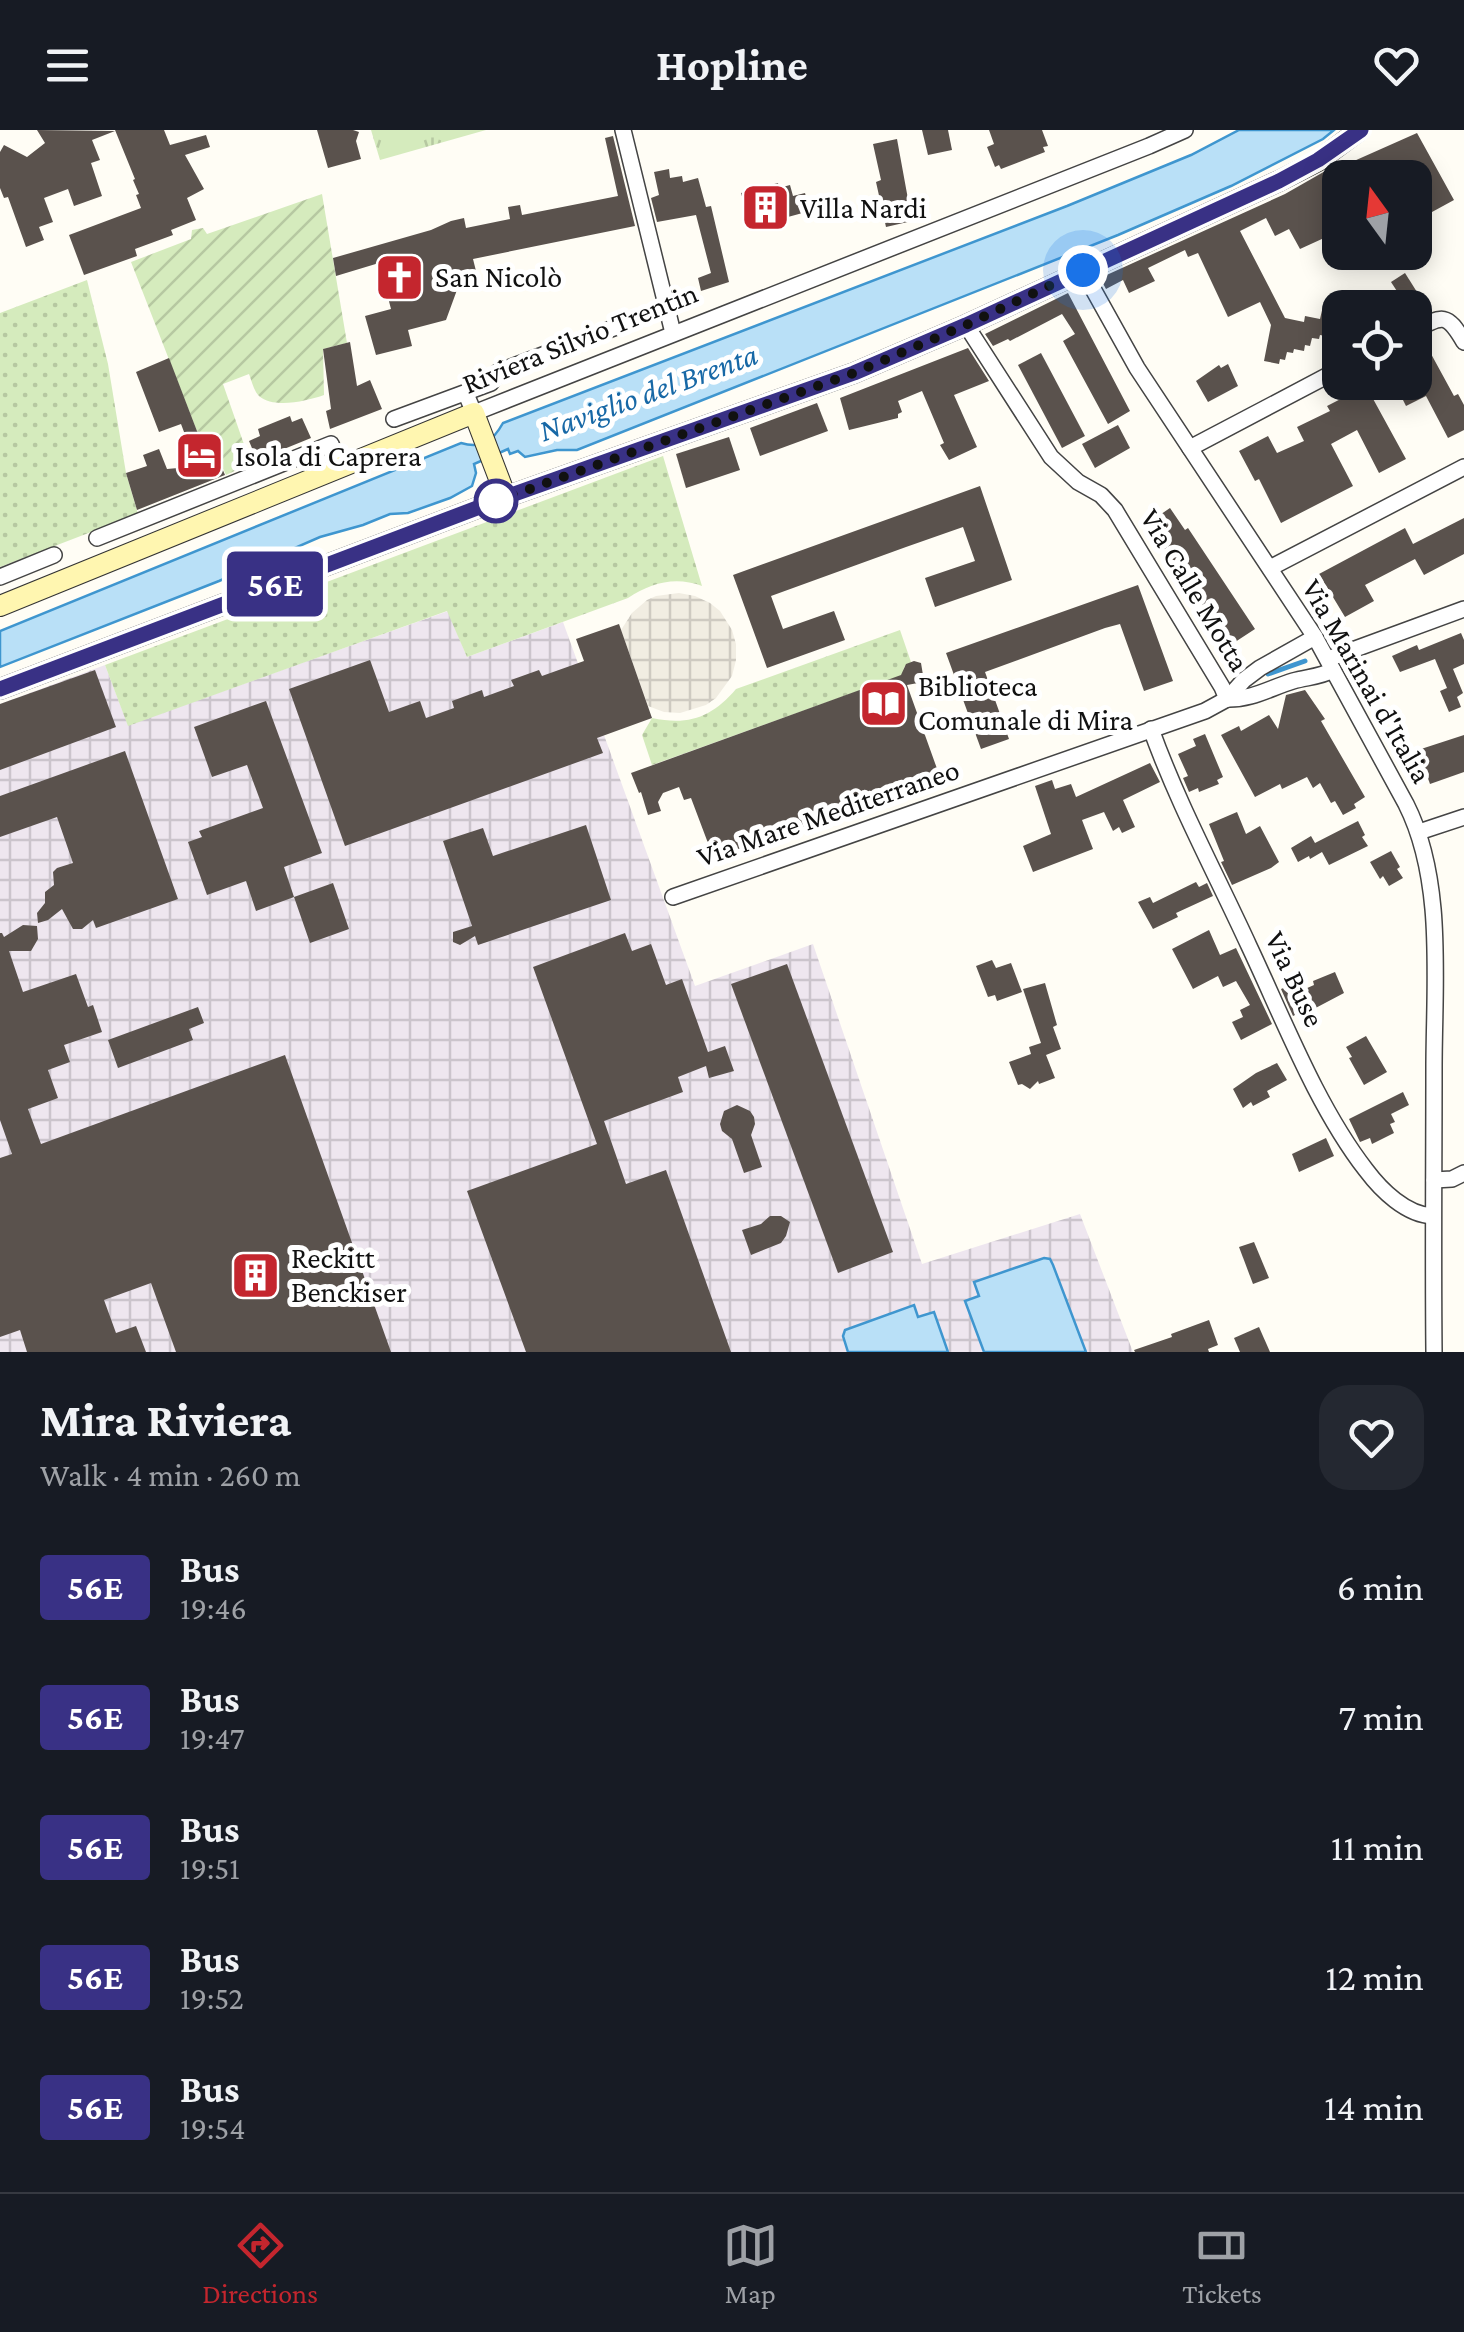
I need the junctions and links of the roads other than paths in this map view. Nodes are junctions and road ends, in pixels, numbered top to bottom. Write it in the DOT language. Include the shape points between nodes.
graph roads {
  1 [pos="623,130"];
  2 [pos="1185,130"];
  3 [pos="1360,130"];
  4 [pos="1083,270"];
  5 [pos="653,313"];
  6 [pos="1432,321"];
  7 [pos="966,325"];
  8 [pos="673,333"];
  9 [pos="1464,342"];
  10 [pos="1322,378"];
  11 [pos="470,403"];
  12 [pos="394,418"];
  13 [pos="1190,448"];
  14 [pos="340,467"];
  15 [pos="1464,468"];
  16 [pos="506,497"];
  17 [pos="182,506"];
  18 [pos="190,527"];
  19 [pos="97,538"];
  20 [pos="54,556"];
  21 [pos="1270,568"];
  22 [pos="0,577"];
  23 [pos="0,606"];
  24 [pos="1464,609"];
  25 [pos="1315,637"];
  26 [pos="1331,665"];
  27 [pos="0,689"];
  28 [pos="1227,699"];
  29 [pos="1151,729"];
  30 [pos="1464,817"];
  31 [pos="1419,832"];
  32 [pos="673,897"];
  33 [pos="1464,1173"];
  34 [pos="1434,1180"];
  35 [pos="1433,1216"];
  36 [pos="1437,1351"];
  37 [pos="1426,1352"];
  1 -- 8 [label="street"];
  2 -- 8 [label="street, Riviera Silvio Trentin"];
  3 -- 4 [label="street" via="1279,181"];
  4 -- 7 [label="street"];
  4 -- 13 [label="street, Via Marinai d'Italia"];
  5 -- 11 [label="street" via="498,372"];
  6 -- 9 [label="street" via="1446,319"];
  7 -- 16 [label="street" via="854,373"];
  7 -- 28 [label="street, Via Calle Motta" via="1051,457 1115,510"];
  8 -- 11 [label="street, Riviera Silvio Trentin"];
  10 -- 13 [label="street"];
  11 -- 12 [label="street"];
  11 -- 14 [label="street, Riviera Silvio Trentin"];
  11 -- 16 [label="street"];
  13 -- 21 [label="street, Via Marinai d'Italia"];
  14 -- 17 [label="street" via="331,444"];
  14 -- 18 [label="street, Riviera Silvio Trentin"];
  15 -- 21 [label="street"];
  16 -- 27 [label="street"];
  17 -- 18 [label="street"];
  17 -- 19 [label="street"];
  18 -- 23 [label="street, Riviera Silvio Trentin"];
  20 -- 22 [label="street"];
  21 -- 25 [label="street, Via Marinai d'Italia"];
  24 -- 26 [label="street, Via Mare Mediterraneo"];
  25 -- 26 [label="street, Via Marinai d'Italia"];
  25 -- 28 [label="street, Via Mare Mediterraneo" via="1260,668"];
  26 -- 28 [label="street, Via Mare Mediterraneo" via="1323,675"];
  26 -- 31 [label="street, Via Marinai d'Italia"];
  28 -- 29 [label="street, Via Mare Mediterraneo"];
  29 -- 32 [label="street, Via Mare Mediterraneo"];
  29 -- 35 [label="street, Via Buse" via="1306,1068 1344,1136 1368,1174 1398,1203"];
  30 -- 31 [label="street"];
  31 -- 34 [label="street, Via Marinai d'Italia" via="1432,900"];
  33 -- 34 [label="street"];
  34 -- 35 [label="street, Via Marinai d'Italia"];
  35 -- 36 [label="street, Via Marinai d'Italia"];
  36 -- 37 [label="street"];
}
